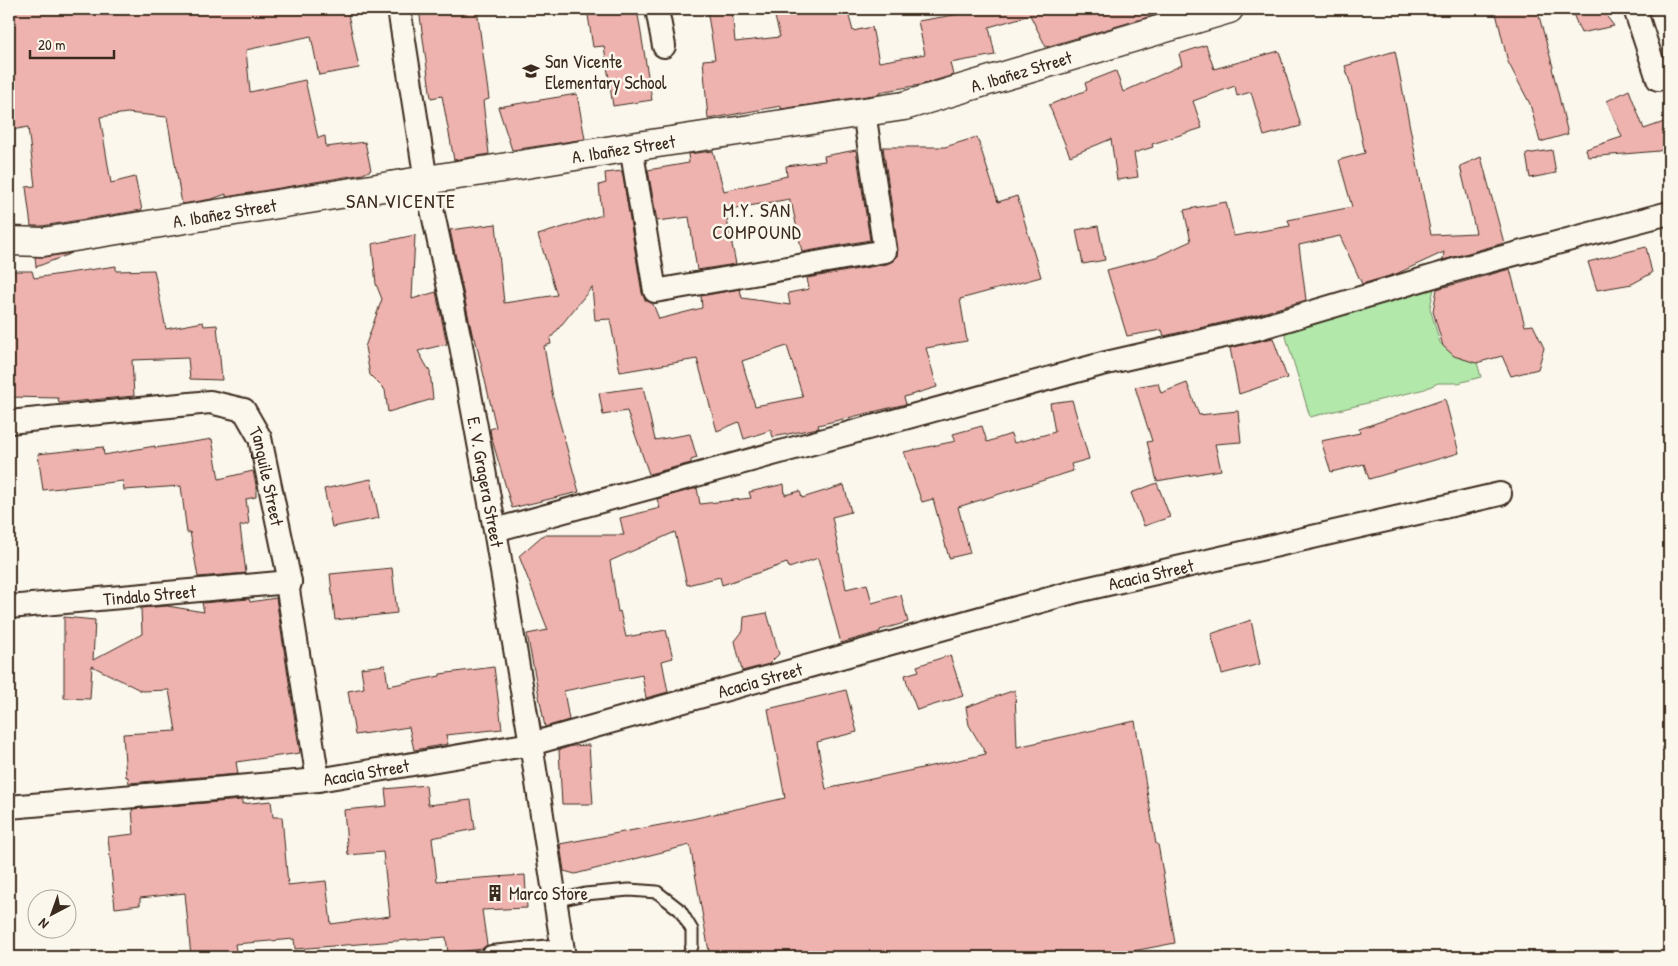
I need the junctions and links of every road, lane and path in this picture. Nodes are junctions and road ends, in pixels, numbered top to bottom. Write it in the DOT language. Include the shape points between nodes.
graph roads {
  1 [pos="399,9"];
  2 [pos="656,9"];
  3 [pos="1229,9"];
  4 [pos="1635,9"];
  5 [pos="1169,17"];
  6 [pos="664,46"];
  7 [pos="1658,79"];
  8 [pos="864,112"];
  9 [pos="631,147"];
  10 [pos="426,181"];
  11 [pos="1669,213"];
  12 [pos="9,241"];
  13 [pos="9,422"];
  14 [pos="1500,494"];
  15 [pos="495,530"];
  16 [pos="290,582"];
  17 [pos="9,607"];
  18 [pos="531,744"];
  19 [pos="318,780"];
  20 [pos="9,807"];
  21 [pos="555,901"];
  22 [pos="563,954"];
  23 [pos="492,957"];
  24 [pos="688,957"];
  1 -- 10 [label="street, E. V. Gragera Street"];
  2 -- 6 [label="street"];
  3 -- 5 [label="street, A. Ibañez Street"];
  4 -- 7 [label="street"];
  5 -- 8 [label="street, A. Ibañez Street" via="904,106"];
  8 -- 9 [label="street, A. Ibañez Street"];
  8 -- 9 [label="street" via="885,251 655,291"];
  9 -- 10 [label="street, A. Ibañez Street"];
  10 -- 12 [label="street, A. Ibañez Street" via="44,242"];
  10 -- 15 [label="street, E. V. Gragera Street" via="460,340"];
  11 -- 15 [label="street" via="1451,270 1259,328 1102,364"];
  13 -- 16 [label="street, Tanguile Street" via="210,402 244,410 260,438"];
  14 -- 18 [label="street, Acacia Street" via="1077,591"];
  15 -- 18 [label="street, E. V. Gragera Street"];
  16 -- 17 [label="street, Tindalo Street"];
  16 -- 19 [label="street, Tanguile Street" via="288,590"];
  18 -- 19 [label="street, Acacia Street"];
  18 -- 21 [label="street, E. V. Gragera Street"];
  19 -- 20 [label="street, Acacia Street"];
  21 -- 22 [label="street, E. V. Gragera Street"];
  21 -- 24 [label="lane" via="585,894 630,890 657,892 680,910 692,930"];
  22 -- 23 [label="street"];
}
